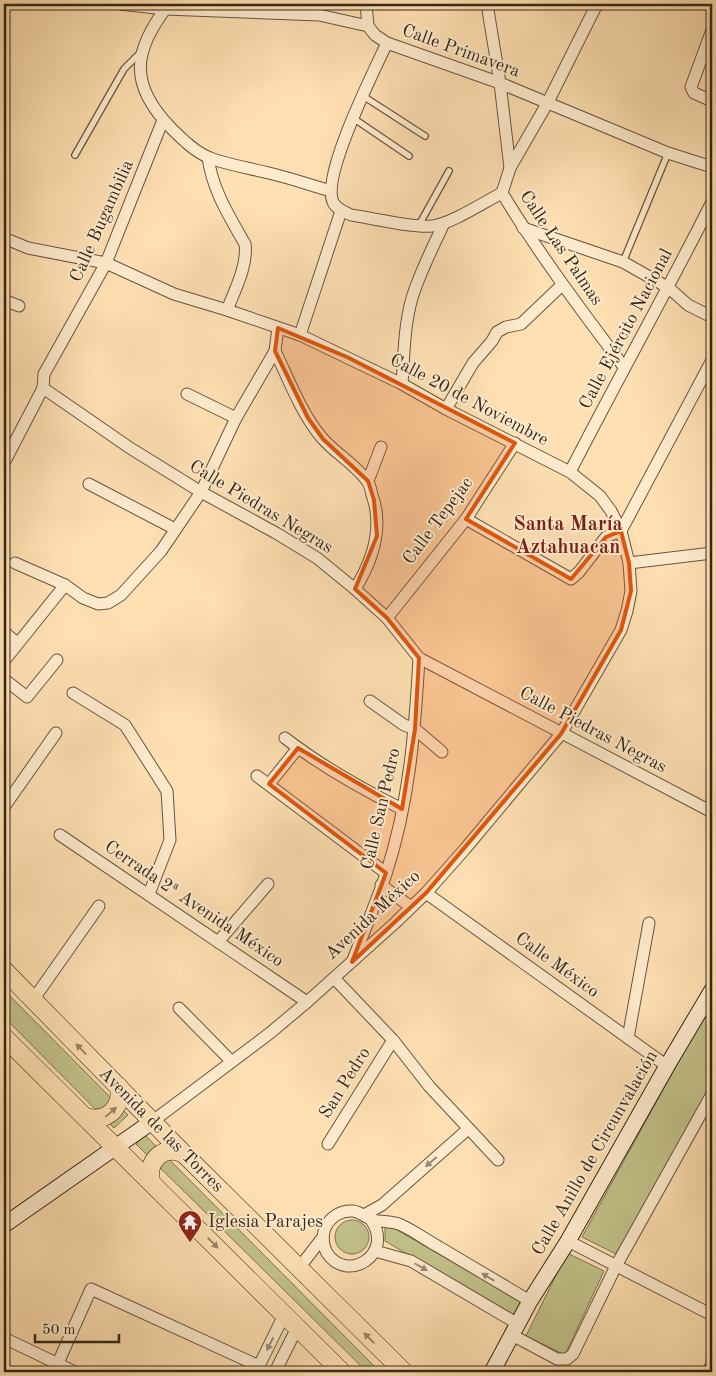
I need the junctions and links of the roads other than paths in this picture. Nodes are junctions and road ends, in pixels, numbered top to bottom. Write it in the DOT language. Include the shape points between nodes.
graph roads {
  1 [pos="120,4"];
  2 [pos="366,4"];
  3 [pos="487,4"];
  4 [pos="597,4"];
  5 [pos="167,7"];
  6 [pos="368,26"];
  7 [pos="712,30"];
  8 [pos="387,43"];
  9 [pos="141,52"];
  10 [pos="500,82"];
  11 [pos="362,96"];
  12 [pos="712,101"];
  13 [pos="548,102"];
  14 [pos="353,117"];
  15 [pos="163,120"];
  16 [pos="426,136"];
  17 [pos="668,152"];
  18 [pos="75,155"];
  19 [pos="409,156"];
  20 [pos="208,157"];
  21 [pos="712,167"];
  22 [pos="510,168"];
  23 [pos="449,171"];
  24 [pos="331,191"];
  25 [pos="502,193"];
  26 [pos="712,202"];
  27 [pos="341,211"];
  28 [pos="444,223"];
  29 [pos="419,225"];
  30 [pos="523,228"];
  31 [pos="4,238"];
  32 [pos="623,262"];
  33 [pos="106,263"];
  34 [pos="562,285"];
  35 [pos="669,288"];
  36 [pos="4,300"];
  37 [pos="19,306"];
  38 [pos="227,310"];
  39 [pos="712,317"];
  40 [pos="278,328"];
  41 [pos="300,335"];
  42 [pos="275,351"];
  43 [pos="712,360"];
  44 [pos="624,367"];
  45 [pos="402,384"];
  46 [pos="43,388"];
  47 [pos="186,394"];
  48 [pos="446,409"];
  49 [pos="236,418"];
  50 [pos="4,438"];
  51 [pos="15,442"];
  52 [pos="515,443"];
  53 [pos="382,447"];
  54 [pos="4,463"];
  55 [pos="570,472"];
  56 [pos="368,481"];
  57 [pos="89,484"];
  58 [pos="201,492"];
  59 [pos="466,519"];
  60 [pos="175,529"];
  61 [pos="621,531"];
  62 [pos="712,553"];
  63 [pos="15,563"];
  64 [pos="629,563"];
  65 [pos="65,585"];
  66 [pos="355,589"];
  67 [pos="387,618"];
  68 [pos="4,632"];
  69 [pos="17,643"];
  70 [pos="419,658"];
  71 [pos="57,660"];
  72 [pos="4,661"];
  73 [pos="4,679"];
  74 [pos="72,693"];
  75 [pos="370,701"];
  76 [pos="415,729"];
  77 [pos="56,733"];
  78 [pos="561,734"];
  79 [pos="285,738"];
  80 [pos="298,748"];
  81 [pos="442,752"];
  82 [pos="257,776"];
  83 [pos="268,784"];
  84 [pos="4,808"];
  85 [pos="402,809"];
  86 [pos="712,812"];
  87 [pos="60,835"];
  88 [pos="386,873"];
  89 [pos="268,884"];
  90 [pos="382,885"];
  91 [pos="426,893"];
  92 [pos="149,894"];
  93 [pos="99,906"];
  94 [pos="411,907"];
  95 [pos="649,923"];
  96 [pos="218,942"];
  97 [pos="352,962"];
  98 [pos="4,970"];
  99 [pos="334,978"];
  100 [pos="712,990"];
  101 [pos="34,1000"];
  102 [pos="307,1002"];
  103 [pos="179,1008"];
  104 [pos="4,1037"];
  105 [pos="628,1038"];
  106 [pos="392,1040"];
  107 [pos="232,1061"];
  108 [pos="667,1066"];
  109 [pos="119,1087"];
  110 [pos="712,1094"];
  111 [pos="86,1117"];
  112 [pos="153,1121"];
  113 [pos="468,1130"];
  114 [pos="328,1144"];
  115 [pos="116,1147"];
  116 [pos="184,1154"];
  117 [pos="498,1160"];
  118 [pos="151,1182"];
  119 [pos="367,1217"];
  120 [pos="4,1225"];
  121 [pos="323,1237"];
  122 [pos="568,1241"];
  123 [pos="375,1251"];
  124 [pos="616,1266"];
  125 [pos="299,1268"];
  126 [pos="530,1301"];
  127 [pos="284,1315"];
  128 [pos="712,1315"];
  129 [pos="298,1328"];
  130 [pos="515,1329"];
  131 [pos="4,1338"];
  132 [pos="712,1364"];
  133 [pos="56,1368"];
  134 [pos="258,1369"];
  135 [pos="76,1372"];
  136 [pos="275,1372"];
  137 [pos="342,1372"];
  138 [pos="404,1372"];
  139 [pos="492,1372"];
  140 [pos="708,1372"];
  1 -- 5 [label="street, Calle Primavera"];
  2 -- 6 [label="street"];
  3 -- 10 [label="street, Calle Las Palmas"];
  4 -- 13 [label="street, Calle Las Palmas"];
  5 -- 6 [label="street, Calle Primavera" via="318,15"];
  5 -- 9 [label="street"];
  6 -- 8 [label="street, Calle Primavera"];
  7 -- 12 [label="street" via="691,86 694,93"];
  8 -- 10 [label="street, Calle Primavera"];
  8 -- 11 [label="street"];
  9 -- 15 [label="street" via="142,84 149,101"];
  9 -- 18 [label="lane" via="124,69"];
  10 -- 13 [label="street, Calle Primavera"];
  10 -- 22 [label="street, Calle Las Palmas"];
  11 -- 14 [label="street"];
  11 -- 16 [label="lane"];
  13 -- 17 [label="street, Calle Primavera"];
  13 -- 22 [label="street, Calle Las Palmas"];
  14 -- 19 [label="lane"];
  14 -- 24 [label="street"];
  15 -- 20 [label="street"];
  15 -- 33 [label="street, Calle Bugambilia"];
  17 -- 21 [label="street, Calle Primavera"];
  17 -- 32 [label="lane"];
  20 -- 24 [label="street"];
  20 -- 38 [label="street" via="219,197 245,244 246,252"];
  22 -- 25 [label="street, Calle Las Palmas"];
  23 -- 29 [label="lane"];
  24 -- 27 [label="street" via="333,203"];
  25 -- 28 [label="street"];
  25 -- 30 [label="street, Calle Las Palmas"];
  26 -- 35 [label="street, Calle Ejército Nacional"];
  27 -- 29 [label="street"];
  27 -- 41 [label="street"];
  28 -- 29 [label="street"];
  28 -- 45 [label="street" via="412,298"];
  30 -- 32 [label="street"];
  30 -- 34 [label="street, Calle Las Palmas"];
  31 -- 33 [label="street, Calle 20 de Noviembre" via="28,248"];
  32 -- 35 [label="street"];
  33 -- 38 [label="street, Calle 20 de Noviembre" via="174,294"];
  33 -- 46 [label="street, Calle Bugambilia" via="44,374"];
  34 -- 44 [label="street, Calle Las Palmas"];
  34 -- 48 [label="street" via="521,324 497,332 473,362"];
  35 -- 39 [label="street" via="688,305"];
  35 -- 44 [label="street, Calle Ejército Nacional"];
  36 -- 37 [label="street"];
  38 -- 40 [label="street, Calle 20 de Noviembre"];
  40 -- 41 [label="street, Calle 20 de Noviembre"];
  40 -- 42 [label="street"];
  41 -- 45 [label="street, Calle 20 de Noviembre"];
  42 -- 49 [label="street"];
  42 -- 56 [label="street" via="308,418 323,439"];
  43 -- 61 [label="street"];
  44 -- 55 [label="street, Calle Ejército Nacional"];
  45 -- 48 [label="street, Calle 20 de Noviembre"];
  46 -- 51 [label="street, Calle Bugambilia"];
  46 -- 58 [label="street, Calle Piedras Negras"];
  47 -- 49 [label="street"];
  48 -- 52 [label="street, Calle 20 de Noviembre"];
  49 -- 58 [label="street"];
  50 -- 51 [label="street"];
  51 -- 54 [label="street, Calle Bugambilia"];
  52 -- 55 [label="street, Calle 20 de Noviembre"];
  52 -- 59 [label="street, Calle Tepejac"];
  53 -- 56 [label="street"];
  55 -- 61 [label="street, Calle 20 de Noviembre" via="600,496"];
  56 -- 66 [label="street" via="378,518 377,536 372,556"];
  57 -- 60 [label="street"];
  58 -- 60 [label="street"];
  58 -- 66 [label="street, Calle Piedras Negras" via="317,558"];
  59 -- 61 [label="street" via="571,579 606,537"];
  59 -- 67 [label="street, Calle Tepejac"];
  60 -- 65 [label="street" via="161,551 121,595 108,603 98,604 83,598"];
  61 -- 64 [label="street, Avenida México"];
  62 -- 64 [label="street"];
  63 -- 65 [label="street"];
  64 -- 78 [label="street, Avenida México" via="631,591 621,630"];
  65 -- 69 [label="street"];
  66 -- 67 [label="street, Calle Piedras Negras"];
  67 -- 70 [label="street, Calle Piedras Negras"];
  68 -- 69 [label="street"];
  69 -- 72 [label="street"];
  70 -- 76 [label="street, Calle San Pedro"];
  70 -- 78 [label="street, Calle Piedras Negras"];
  71 -- 73 [label="street" via="27,697"];
  74 -- 92 [label="street" via="125,725 168,792 170,840"];
  75 -- 76 [label="street"];
  76 -- 81 [label="street"];
  76 -- 85 [label="street, Calle San Pedro"];
  77 -- 84 [label="street"];
  78 -- 86 [label="street, Calle Piedras Negras"];
  78 -- 91 [label="street, Avenida México"];
  79 -- 80 [label="street"];
  80 -- 83 [label="street"];
  80 -- 85 [label="street"];
  82 -- 83 [label="street"];
  83 -- 88 [label="street"];
  85 -- 88 [label="street, Calle San Pedro"];
  87 -- 92 [label="street, Cerrada 2ª Avenida México"];
  88 -- 90 [label="street, Calle San Pedro"];
  89 -- 96 [label="street"];
  90 -- 94 [label="street"];
  90 -- 97 [label="street, Calle San Pedro"];
  91 -- 94 [label="street, Avenida México"];
  91 -- 105 [label="street, Calle México"];
  92 -- 96 [label="street, Cerrada 2ª Avenida México"];
  93 -- 101 [label="street"];
  94 -- 97 [label="street, Avenida México"];
  95 -- 105 [label="street"];
  96 -- 102 [label="street, Cerrada 2ª Avenida México"];
  97 -- 99 [label="street, Avenida México"];
  98 -- 101 [label="main road, Avenida de las Torres"];
  99 -- 102 [label="street, Avenida México"];
  99 -- 106 [label="street"];
  100 -- 108 [label="street, Calle Anillo de Circunvalación"];
  109 -- 101 [label="main road, Avenida de las Torres, one-way"];
  102 -- 107 [label="street, Avenida México"];
  103 -- 107 [label="street"];
  104 -- 111 [label="main road"];
  105 -- 108 [label="street, Calle México"];
  106 -- 113 [label="street"];
  106 -- 114 [label="street, San Pedro"];
  107 -- 112 [label="street, Avenida México"];
  108 -- 122 [label="street, Calle Anillo de Circunvalación"];
  111 -- 109 [label="main road, one-way" via="101,1118 111,1114 118,1105"];
  109 -- 112 [label="main road, Avenida de las Torres"];
  110 -- 124 [label="street"];
  111 -- 115 [label="main road"];
  112 -- 115 [label="street, Avenida México"];
  112 -- 116 [label="main road, Avenida de las Torres"];
  113 -- 117 [label="street"];
  113 -- 119 [label="street, one-way"];
  115 -- 118 [label="main road"];
  115 -- 120 [label="street, Avenida México"];
  116 -- 118 [label="main road" via="168,1151 158,1156 151,1165"];
  116 -- 125 [label="main road, Avenida de las Torres"];
  118 -- 127 [label="main road, one-way"];
  119 -- 121 [label="street" via="352,1211 340,1213 326,1225"];
  119 -- 123 [label="street" via="378,1234"];
  126 -- 119 [label="street, one-way" via="399,1224"];
  121 -- 123 [label="street" via="327,1253 340,1264 364,1263"];
  121 -- 125 [label="street"];
  122 -- 124 [label="street"];
  122 -- 126 [label="street, Calle Anillo de Circunvalación"];
  123 -- 130 [label="street, one-way" via="411,1261"];
  124 -- 128 [label="street"];
  124 -- 130 [label="street" via="573,1354 567,1359 557,1359"];
  138 -- 125 [label="main road, Avenida de las Torres, one-way"];
  126 -- 130 [label="street, Calle Anillo de Circunvalación"];
  127 -- 129 [label="main road"];
  127 -- 134 [label="street, one-way"];
  129 -- 136 [label="street"];
  129 -- 137 [label="main road"];
  130 -- 139 [label="street, Calle Anillo de Circunvalación"];
  131 -- 133 [label="street"];
  132 -- 140 [label="street"];
  133 -- 134 [label="street" via="91,1289"];
  133 -- 135 [label="street"];
}
